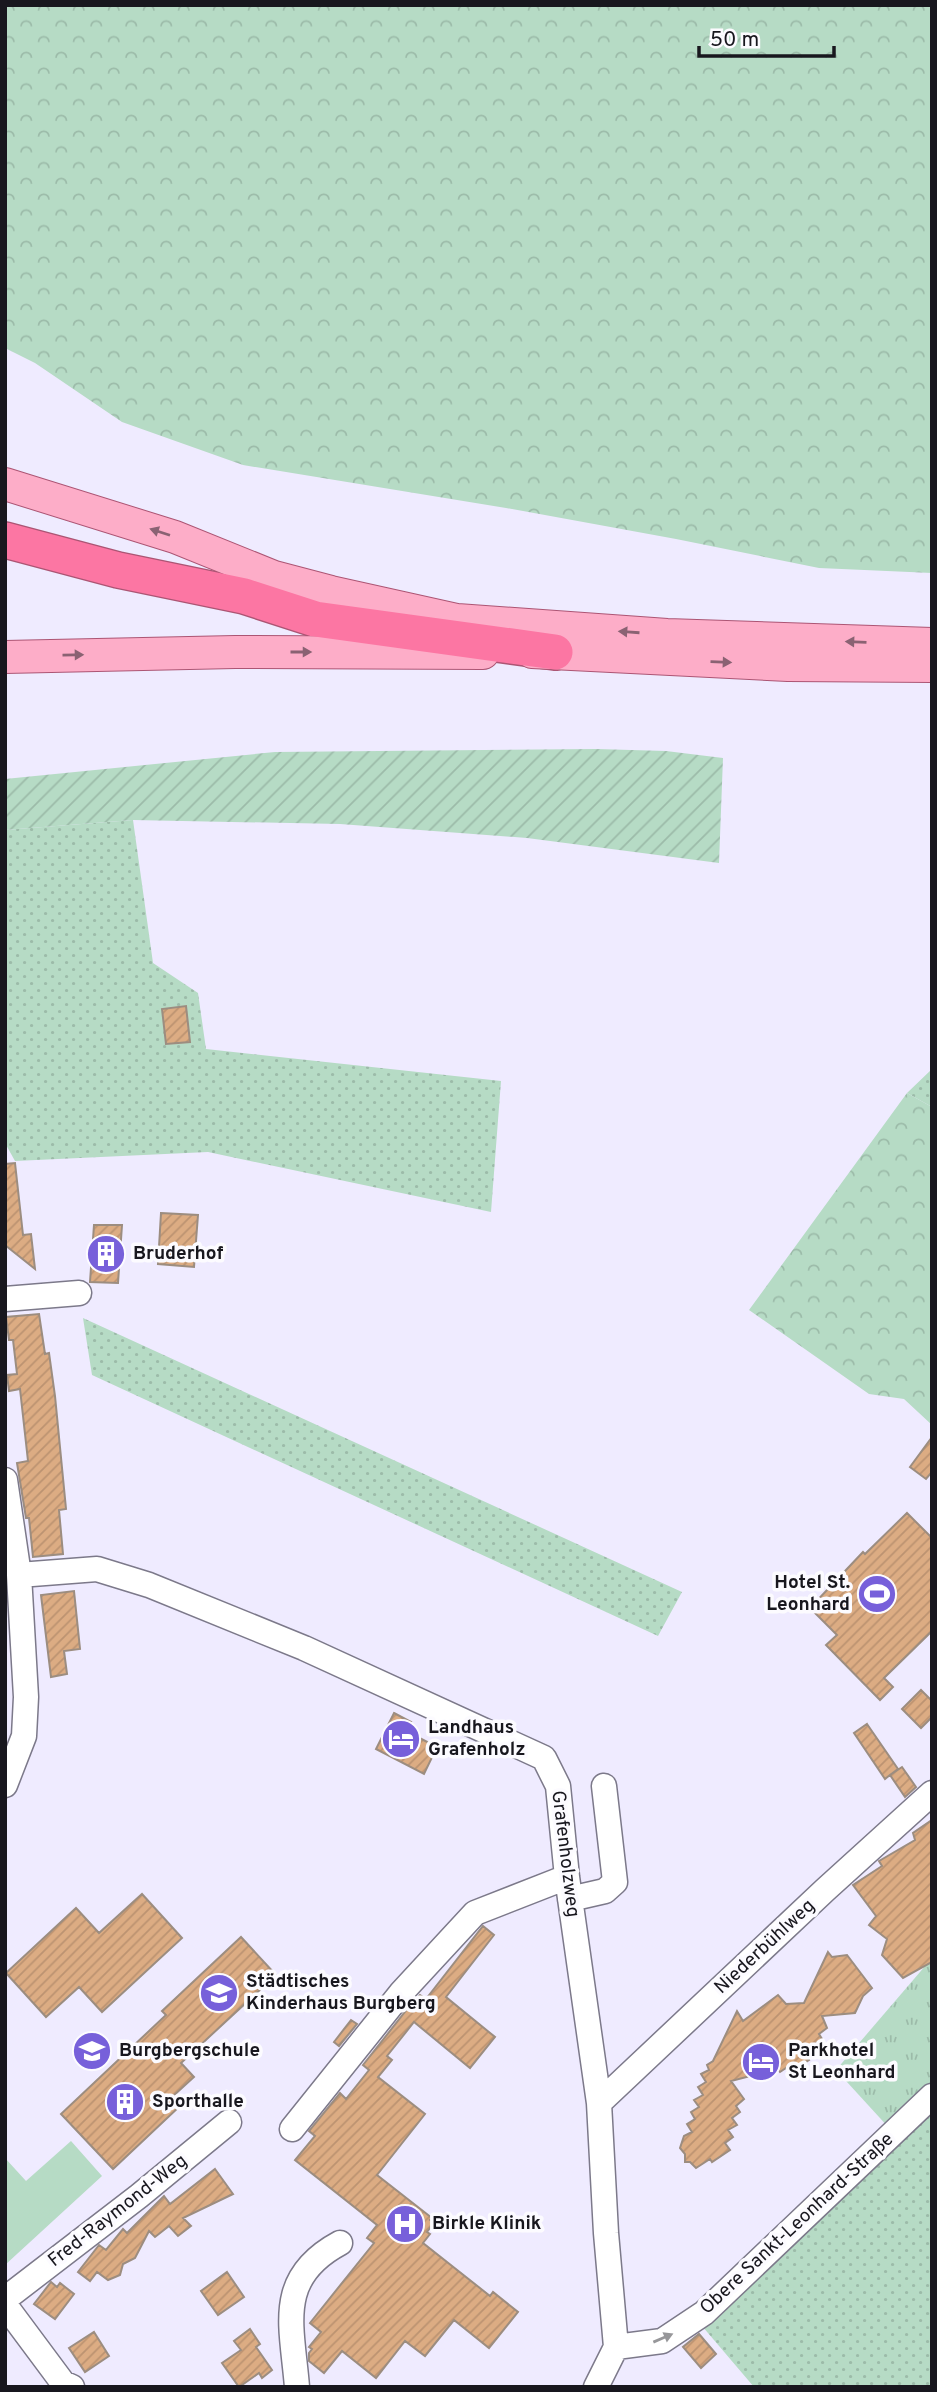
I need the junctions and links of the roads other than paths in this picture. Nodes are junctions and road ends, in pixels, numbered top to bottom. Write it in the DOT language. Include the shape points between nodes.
graph roads {
  1 [pos="5,484"];
  2 [pos="5,540"];
  3 [pos="244,596"];
  4 [pos="457,620"];
  5 [pos="932,644"];
  6 [pos="555,652"];
  7 [pos="5,657"];
  8 [pos="932,666"];
  9 [pos="79,1293"];
  10 [pos="5,1299"];
  11 [pos="5,1480"];
  12 [pos="19,1575"];
  13 [pos="15,1698"];
  14 [pos="5,1785"];
  15 [pos="604,1786"];
  16 [pos="932,1793"];
  17 [pos="569,1888"];
  18 [pos="932,2096"];
  19 [pos="600,2103"];
  20 [pos="229,2122"];
  21 [pos="292,2129"];
  22 [pos="340,2243"];
  23 [pos="5,2299"];
  24 [pos="5,2305"];
  25 [pos="616,2347"];
  26 [pos="72,2387"];
  27 [pos="297,2387"];
  28 [pos="596,2387"];
  4 -- 1 [label="main road, one-way" via="274,577 175,537"];
  2 -- 3 [label="highway"];
  3 -- 4 [label="highway"];
  3 -- 6 [label="highway" via="315,619"];
  5 -- 4 [label="main road, one-way" via="667,635"];
  7 -- 6 [label="main road, one-way"];
  6 -- 8 [label="main road, one-way" via="788,665"];
  9 -- 10 [label="street"];
  11 -- 12 [label="street"];
  12 -- 13 [label="street"];
  12 -- 17 [label="street, Grafenholzweg" via="97,1569 149,1586 304,1648 544,1758 558,1786"];
  13 -- 14 [label="street" via="24,1736"];
  15 -- 17 [label="street" via="614,1882 606,1891"];
  16 -- 19 [label="street, Niederbühlweg"];
  17 -- 19 [label="street, Grafenholzweg"];
  17 -- 21 [label="street" via="475,1913 401,1993"];
  25 -- 18 [label="street, Obere Sankt-Leonhard-Straße, one-way" via="662,2341 704,2313"];
  19 -- 25 [label="street, Grafenholzweg"];
  20 -- 23 [label="street, Fred-Raymond-Weg"];
  22 -- 27 [label="street" via="320,2254 294,2290 291,2311"];
  24 -- 26 [label="street" via="56,2375"];
  25 -- 28 [label="street"];
}
